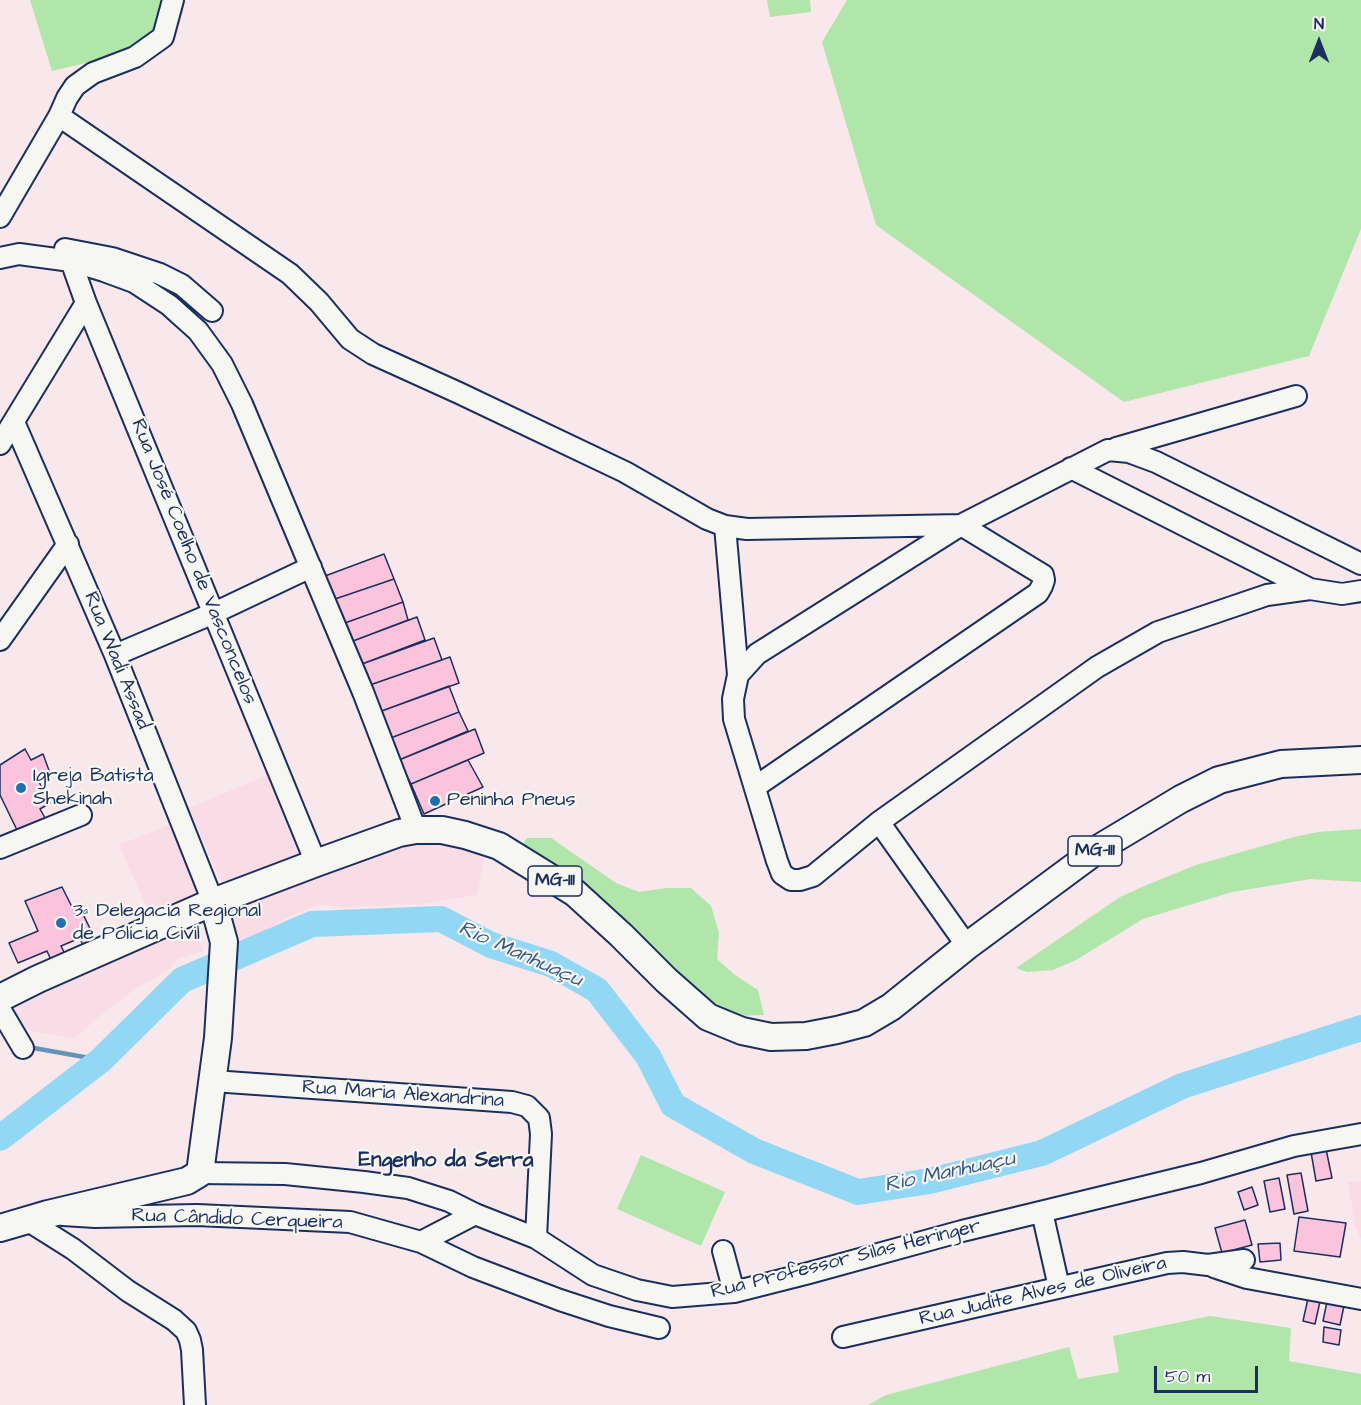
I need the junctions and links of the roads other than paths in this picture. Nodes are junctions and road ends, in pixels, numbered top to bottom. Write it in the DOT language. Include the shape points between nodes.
graph roads {
  1 [pos="173,0"];
  2 [pos="59,116"];
  3 [pos="0,217"];
  4 [pos="9,256"];
  5 [pos="71,261"];
  6 [pos="86,303"];
  7 [pos="212,311"];
  8 [pos="1296,396"];
  9 [pos="14,422"];
  10 [pos="0,444"];
  11 [pos="1108,450"];
  12 [pos="1071,468"];
  13 [pos="961,525"];
  14 [pos="725,526"];
  15 [pos="68,544"];
  16 [pos="1361,564"];
  17 [pos="311,567"];
  18 [pos="1310,589"];
  19 [pos="1361,591"];
  20 [pos="214,613"];
  21 [pos="0,640"];
  22 [pos="115,655"];
  23 [pos="738,675"];
  24 [pos="1361,760"];
  25 [pos="755,788"];
  26 [pos="81,815"];
  27 [pos="879,822"];
  28 [pos="416,830"];
  29 [pos="0,848"];
  30 [pos="316,863"];
  31 [pos="213,902"];
  32 [pos="968,946"];
  33 [pos="0,998"];
  34 [pos="0,1008"];
  35 [pos="23,1047"];
  36 [pos="213,1081"];
  37 [pos="1361,1134"];
  38 [pos="200,1173"];
  39 [pos="1042,1212"];
  40 [pos="475,1214"];
  41 [pos="38,1217"];
  42 [pos="0,1228"];
  43 [pos="536,1238"];
  44 [pos="421,1242"];
  45 [pos="723,1251"];
  46 [pos="1244,1260"];
  47 [pos="1208,1265"];
  48 [pos="1059,1287"];
  49 [pos="734,1292"];
  50 [pos="1361,1299"];
  51 [pos="660,1328"];
  52 [pos="843,1337"];
  53 [pos="195,1405"];
  1 -- 2 [label="street" via="163,37 135,57 93,73 75,86"];
  2 -- 3 [label="street"];
  2 -- 14 [label="street" via="290,274 350,339 374,354 625,472"];
  4 -- 5 [label="street"];
  4 -- 7 [label="street" via="70,249 112,258 182,285"];
  5 -- 6 [label="street, Rua José Coelho de Vasconcelos"];
  5 -- 17 [label="street" via="134,282 169,305 198,331 222,364 242,404"];
  6 -- 9 [label="street"];
  6 -- 20 [label="street, Rua José Coelho de Vasconcelos"];
  8 -- 11 [label="street"];
  9 -- 10 [label="street"];
  9 -- 15 [label="street, Rua Wadi Assad"];
  11 -- 12 [label="street"];
  11 -- 16 [label="street" via="1129,452 1156,462"];
  12 -- 13 [label="street"];
  12 -- 18 [label="street"];
  13 -- 14 [label="street" via="747,529"];
  13 -- 23 [label="street" via="757,654"];
  13 -- 25 [label="street" via="1043,575 1038,593"];
  14 -- 23 [label="street"];
  15 -- 21 [label="street"];
  15 -- 22 [label="street, Rua Wadi Assad"];
  17 -- 20 [label="street"];
  17 -- 28 [label="street"];
  18 -- 19 [label="street" via="1342,594"];
  18 -- 27 [label="street" via="1267,595 1158,632 1097,667"];
  20 -- 22 [label="street"];
  20 -- 30 [label="street, Rua José Coelho de Vasconcelos"];
  22 -- 31 [label="street, Rua Wadi Assad"];
  23 -- 25 [label="street" via="734,719"];
  24 -- 32 [label="main road, MG-111" via="1281,764 1219,780 1101,847"];
  25 -- 27 [label="street" via="782,874 791,880 813,876"];
  26 -- 29 [label="street"];
  27 -- 32 [label="street"];
  28 -- 30 [label="main road, MG-111"];
  28 -- 32 [label="main road, MG-111" via="465,835 499,846 575,893 708,1017 742,1031 806,1036 864,1023 891,1007"];
  30 -- 31 [label="main road, MG-111"];
  31 -- 33 [label="main road, MG-111"];
  31 -- 36 [label="main road" via="224,942"];
  34 -- 35 [label="street"];
  36 -- 38 [label="main road"];
  36 -- 43 [label="street, Rua Maria Alexandrina" via="527,1106 539,1118 541,1134"];
  37 -- 39 [label="street, Rua Professor Silas Heringer" via="1294,1146"];
  38 -- 40 [label="street, Rua Professor Silas Heringer" via="285,1174 408,1188"];
  38 -- 41 [label="main road" via="187,1181"];
  39 -- 48 [label="street"];
  39 -- 49 [label="street, Rua Professor Silas Heringer"];
  40 -- 43 [label="street, Rua Professor Silas Heringer"];
  40 -- 44 [label="street"];
  41 -- 42 [label="main road"];
  41 -- 44 [label="street, Rua Cândido Cerqueira" via="197,1215 350,1222"];
  41 -- 53 [label="street" via="73,1250 186,1331 192,1350"];
  43 -- 49 [label="street, Rua Professor Silas Heringer" via="593,1275 637,1290 672,1297"];
  44 -- 51 [label="street, Rua Cândido Cerqueira" via="473,1267 560,1300"];
  45 -- 49 [label="street"];
  46 -- 47 [label="street, Rua Judite Alves de Oliveira"];
  47 -- 48 [label="street, Rua Judite Alves de Oliveira" via="1167,1263"];
  47 -- 50 [label="street" via="1247,1278"];
  48 -- 52 [label="street, Rua Judite Alves de Oliveira"];
}
